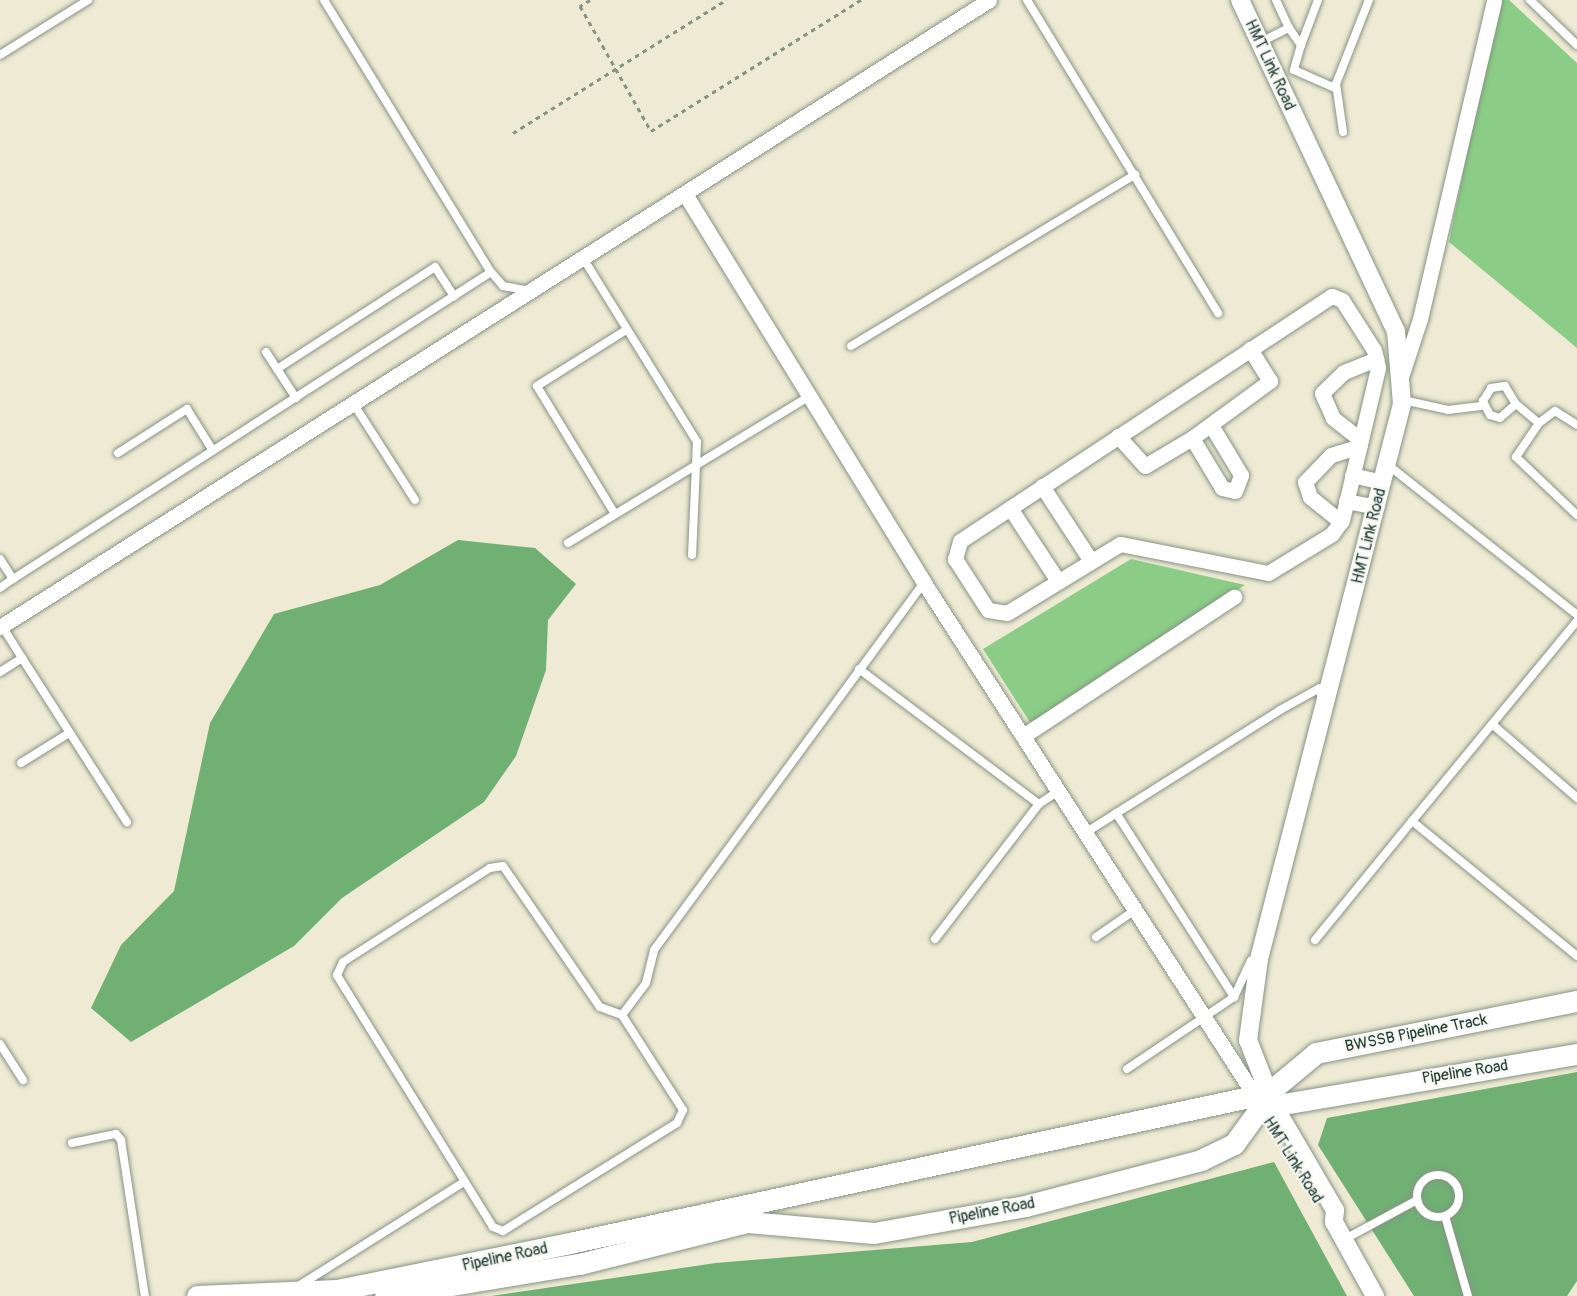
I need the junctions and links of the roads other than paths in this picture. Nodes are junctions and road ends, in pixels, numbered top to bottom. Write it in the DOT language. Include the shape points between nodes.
graph roads {
  1 [pos="88,0"];
  2 [pos="324,0"];
  3 [pos="988,0"];
  4 [pos="1027,0"];
  5 [pos="1240,0"];
  6 [pos="1276,0"];
  7 [pos="1318,0"];
  8 [pos="1369,0"];
  9 [pos="1494,0"];
  10 [pos="1530,0"];
  11 [pos="1289,28"];
  12 [pos="1260,42"];
  13 [pos="1301,45"];
  14 [pos="1577,45"];
  15 [pos="0,55"];
  16 [pos="1335,88"];
  17 [pos="1343,132"];
  18 [pos="1135,175"];
  19 [pos="685,194"];
  20 [pos="583,258"];
  21 [pos="491,272"];
  22 [pos="535,288"];
  23 [pos="454,296"];
  24 [pos="1218,313"];
  25 [pos="626,330"];
  26 [pos="851,346"];
  27 [pos="1250,349"];
  28 [pos="266,352"];
  29 [pos="1377,359"];
  30 [pos="277,369"];
  31 [pos="1400,380"];
  32 [pos="810,396"];
  33 [pos="296,398"];
  34 [pos="1402,399"];
  35 [pos="353,403"];
  36 [pos="1516,404"];
  37 [pos="1483,406"];
  38 [pos="1539,423"];
  39 [pos="1211,425"];
  40 [pos="1577,425"];
  41 [pos="1118,436"];
  42 [pos="1192,438"];
  43 [pos="1360,443"];
  44 [pos="213,451"];
  45 [pos="118,453"];
  46 [pos="1387,464"];
  47 [pos="696,465"];
  48 [pos="1352,475"];
  49 [pos="1382,482"];
  50 [pos="1042,486"];
  51 [pos="415,500"];
  52 [pos="1346,501"];
  53 [pos="1010,507"];
  54 [pos="1376,507"];
  55 [pos="615,514"];
  56 [pos="1577,515"];
  57 [pos="1341,522"];
  58 [pos="568,543"];
  59 [pos="692,555"];
  60 [pos="0,559"];
  61 [pos="1091,561"];
  62 [pos="13,579"];
  63 [pos="1058,581"];
  64 [pos="924,583"];
  65 [pos="0,588"];
  66 [pos="1234,597"];
  67 [pos="1577,615"];
  68 [pos="1577,621"];
  69 [pos="1,626"];
  70 [pos="22,658"];
  71 [pos="859,669"];
  72 [pos="0,672"];
  73 [pos="1492,724"];
  74 [pos="69,733"];
  75 [pos="1023,736"];
  76 [pos="21,763"];
  77 [pos="1058,791"];
  78 [pos="1577,798"];
  79 [pos="1039,804"];
  80 [pos="1295,808"];
  81 [pos="1116,813"];
  82 [pos="1412,821"];
  83 [pos="127,822"];
  84 [pos="1085,833"];
  85 [pos="1284,853"];
  86 [pos="1135,910"];
  87 [pos="1096,938"];
  88 [pos="935,939"];
  89 [pos="1315,940"];
  90 [pos="1577,956"];
  91 [pos="1234,997"];
  92 [pos="1577,1001"];
  93 [pos="622,1015"];
  94 [pos="1204,1016"];
  95 [pos="0,1044"];
  96 [pos="1577,1054"];
  97 [pos="1127,1069"];
  98 [pos="23,1080"];
  99 [pos="1264,1100"];
  100 [pos="72,1143"];
  101 [pos="464,1182"];
  102 [pos="1417,1200"];
  103 [pos="1445,1216"];
  104 [pos="1343,1240"];
  105 [pos="288,1293"];
  106 [pos="233,1295"];
  107 [pos="145,1296"];
  108 [pos="197,1296"];
  109 [pos="385,1296"];
  110 [pos="1375,1296"];
  111 [pos="1468,1296"];
  1 -- 15 [label="lane"];
  2 -- 21 [label="lane"];
  3 -- 19 [label="street"];
  4 -- 18 [label="lane"];
  5 -- 12 [label="street, HMT Link Road"];
  6 -- 11 [label="lane"];
  7 -- 13 [label="lane"];
  8 -- 16 [label="lane"];
  9 -- 31 [label="street" via="1420,319"];
  10 -- 14 [label="lane"];
  11 -- 12 [label="lane"];
  11 -- 13 [label="lane"];
  12 -- 31 [label="street, HMT Link Road" via="1396,331"];
  13 -- 16 [label="lane" via="1294,70"];
  16 -- 17 [label="lane"];
  18 -- 24 [label="lane"];
  18 -- 26 [label="lane"];
  19 -- 20 [label="street"];
  19 -- 32 [label="street"];
  20 -- 22 [label="street"];
  20 -- 25 [label="lane"];
  21 -- 22 [label="lane" via="512,290"];
  21 -- 23 [label="lane"];
  22 -- 35 [label="street"];
  23 -- 30 [label="lane" via="435,267"];
  23 -- 33 [label="lane"];
  25 -- 47 [label="lane" via="697,442"];
  25 -- 55 [label="lane" via="537,386"];
  27 -- 29 [label="street" via="1332,296 1342,300"];
  27 -- 39 [label="street" via="1270,381"];
  27 -- 41 [label="street"];
  28 -- 30 [label="lane"];
  29 -- 43 [label="street"];
  29 -- 43 [label="street" via="1344,372 1322,393 1333,418"];
  30 -- 33 [label="lane"];
  31 -- 34 [label="street, HMT Link Road"];
  32 -- 47 [label="lane"];
  32 -- 64 [label="street"];
  33 -- 44 [label="lane"];
  34 -- 37 [label="lane" via="1449,410"];
  34 -- 46 [label="street, HMT Link Road"];
  35 -- 51 [label="lane"];
  35 -- 69 [label="street"];
  36 -- 37 [label="lane" via="1500,418"];
  36 -- 37 [label="lane" via="1514,393 1500,385 1487,391"];
  36 -- 38 [label="lane"];
  38 -- 40 [label="lane" via="1555,411"];
  38 -- 56 [label="lane" via="1516,457"];
  39 -- 42 [label="street"];
  39 -- 42 [label="street" via="1241,475 1235,491 1222,488"];
  41 -- 42 [label="street" via="1135,461 1145,466"];
  41 -- 50 [label="street"];
  43 -- 48 [label="street"];
  43 -- 57 [label="street" via="1331,455 1305,482 1310,497"];
  44 -- 45 [label="lane" via="187,409"];
  44 -- 62 [label="lane"];
  46 -- 49 [label="street, HMT Link Road"];
  46 -- 67 [label="lane"];
  47 -- 55 [label="lane"];
  47 -- 59 [label="lane"];
  48 -- 49 [label="street"];
  48 -- 52 [label="street"];
  49 -- 54 [label="street, HMT Link Road"];
  50 -- 53 [label="street"];
  50 -- 61 [label="street"];
  52 -- 54 [label="street"];
  52 -- 57 [label="street"];
  53 -- 63 [label="street"];
  53 -- 63 [label="street" via="955,546 961,567 993,614 1007,613"];
  54 -- 80 [label="street, HMT Link Road"];
  55 -- 58 [label="lane"];
  57 -- 61 [label="street" via="1332,534 1268,573 1130,544"];
  60 -- 62 [label="lane"];
  61 -- 63 [label="street"];
  62 -- 65 [label="lane"];
  64 -- 71 [label="lane"];
  64 -- 75 [label="street"];
  66 -- 75 [label="street"];
  68 -- 73 [label="lane"];
  69 -- 70 [label="lane"];
  70 -- 72 [label="lane"];
  70 -- 74 [label="lane"];
  71 -- 79 [label="lane"];
  71 -- 93 [label="lane" via="654,950 646,982"];
  73 -- 78 [label="lane"];
  73 -- 82 [label="lane"];
  74 -- 76 [label="lane"];
  74 -- 83 [label="lane"];
  75 -- 77 [label="street"];
  77 -- 79 [label="lane"];
  77 -- 84 [label="street"];
  79 -- 88 [label="lane"];
  80 -- 81 [label="lane" via="1320,688"];
  80 -- 85 [label="street, HMT Link Road"];
  81 -- 84 [label="lane"];
  81 -- 91 [label="lane"];
  82 -- 89 [label="lane"];
  82 -- 90 [label="lane"];
  84 -- 86 [label="street"];
  85 -- 91 [label="lane" via="1254,955"];
  85 -- 99 [label="street, HMT Link Road" via="1259,959 1248,1040"];
  86 -- 87 [label="lane"];
  86 -- 94 [label="street"];
  91 -- 94 [label="lane"];
  92 -- 99 [label="main road, BWSSB Pipeline Track" via="1316,1053"];
  93 -- 101 [label="lane" via="681,1103 676,1123 503,1231 493,1227"];
  93 -- 101 [label="lane" via="600,1007 503,867 490,868 339,965 339,980"];
  94 -- 97 [label="lane"];
  94 -- 99 [label="street"];
  95 -- 98 [label="lane"];
  96 -- 99 [label="main road, Pipeline Road"];
  99 -- 104 [label="street, HMT Link Road"];
  99 -- 105 [label="main road, Pipeline Road" via="429,1272 337,1290"];
  99 -- 109 [label="main road, Pipeline Road" via="1234,1144 1201,1160 1025,1206 874,1233 748,1222 579,1264"];
  100 -- 107 [label="lane" via="116,1134 121,1140"];
  101 -- 105 [label="lane"];
  102 -- 103 [label="lane" via="1427,1215"];
  102 -- 103 [label="lane" via="1419,1187 1429,1177 1448,1178 1459,1195 1455,1208"];
  102 -- 104 [label="lane"];
  103 -- 111 [label="lane"];
  104 -- 110 [label="street, HMT Link Road"];
  105 -- 106 [label="main road, Pipeline Road"];
  106 -- 108 [label="main road, Pipeline Road"];
}
